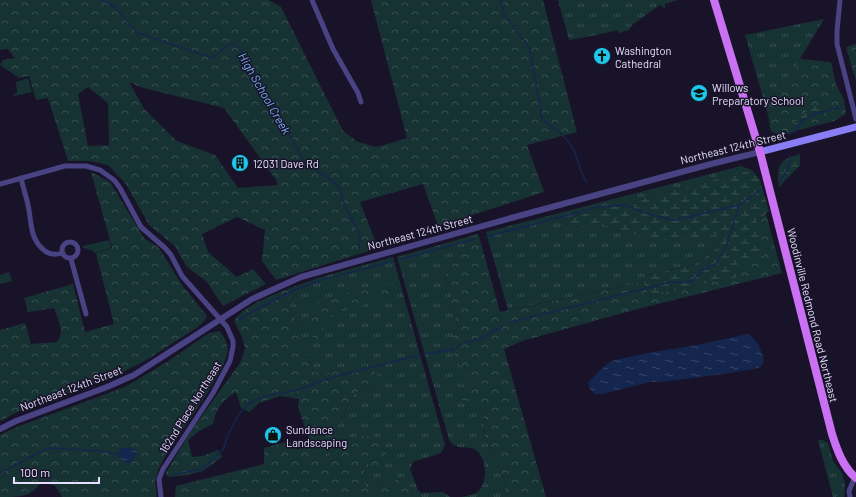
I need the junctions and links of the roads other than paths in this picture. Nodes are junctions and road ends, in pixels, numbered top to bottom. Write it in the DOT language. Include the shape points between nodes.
graph roads {
  1 [pos="312,0"];
  2 [pos="714,0"];
  3 [pos="840,0"];
  4 [pos="362,102"];
  5 [pos="856,119"];
  6 [pos="856,127"];
  7 [pos="760,152"];
  8 [pos="21,178"];
  9 [pos="0,184"];
  10 [pos="62,253"];
  11 [pos="71,259"];
  12 [pos="86,314"];
  13 [pos="220,319"];
  14 [pos="0,429"];
  15 [pos="856,477"];
  16 [pos="161,497"];
  17 [pos="850,497"];
  1 -- 4 [label="street"];
  2 -- 7 [label="main road, Woodinville Redmond Road Northeast"];
  3 -- 5 [label="street" via="837,44"];
  6 -- 7 [label="main road, Northeast 124th Street"];
  7 -- 13 [label="street, Northeast 124th Street" via="317,272 268,291"];
  7 -- 15 [label="main road, Woodinville Redmond Road Northeast" via="832,434 840,457"];
  8 -- 9 [label="street"];
  8 -- 10 [label="street" via="34,238 46,252"];
  8 -- 13 [label="street, 162nd Place Northeast" via="65,166 86,166 104,172 120,188 141,227 165,248 182,276"];
  10 -- 11 [label="street"];
  10 -- 11 [label="street" via="62,248 66,244 76,244 78,252"];
  11 -- 12 [label="street"];
  13 -- 14 [label="street, Northeast 124th Street" via="134,375"];
  13 -- 16 [label="street, 162nd Place Northeast" via="227,327 232,341 230,362 213,393 162,469"];
  15 -- 17 [label="street" via="849,491"];
}
